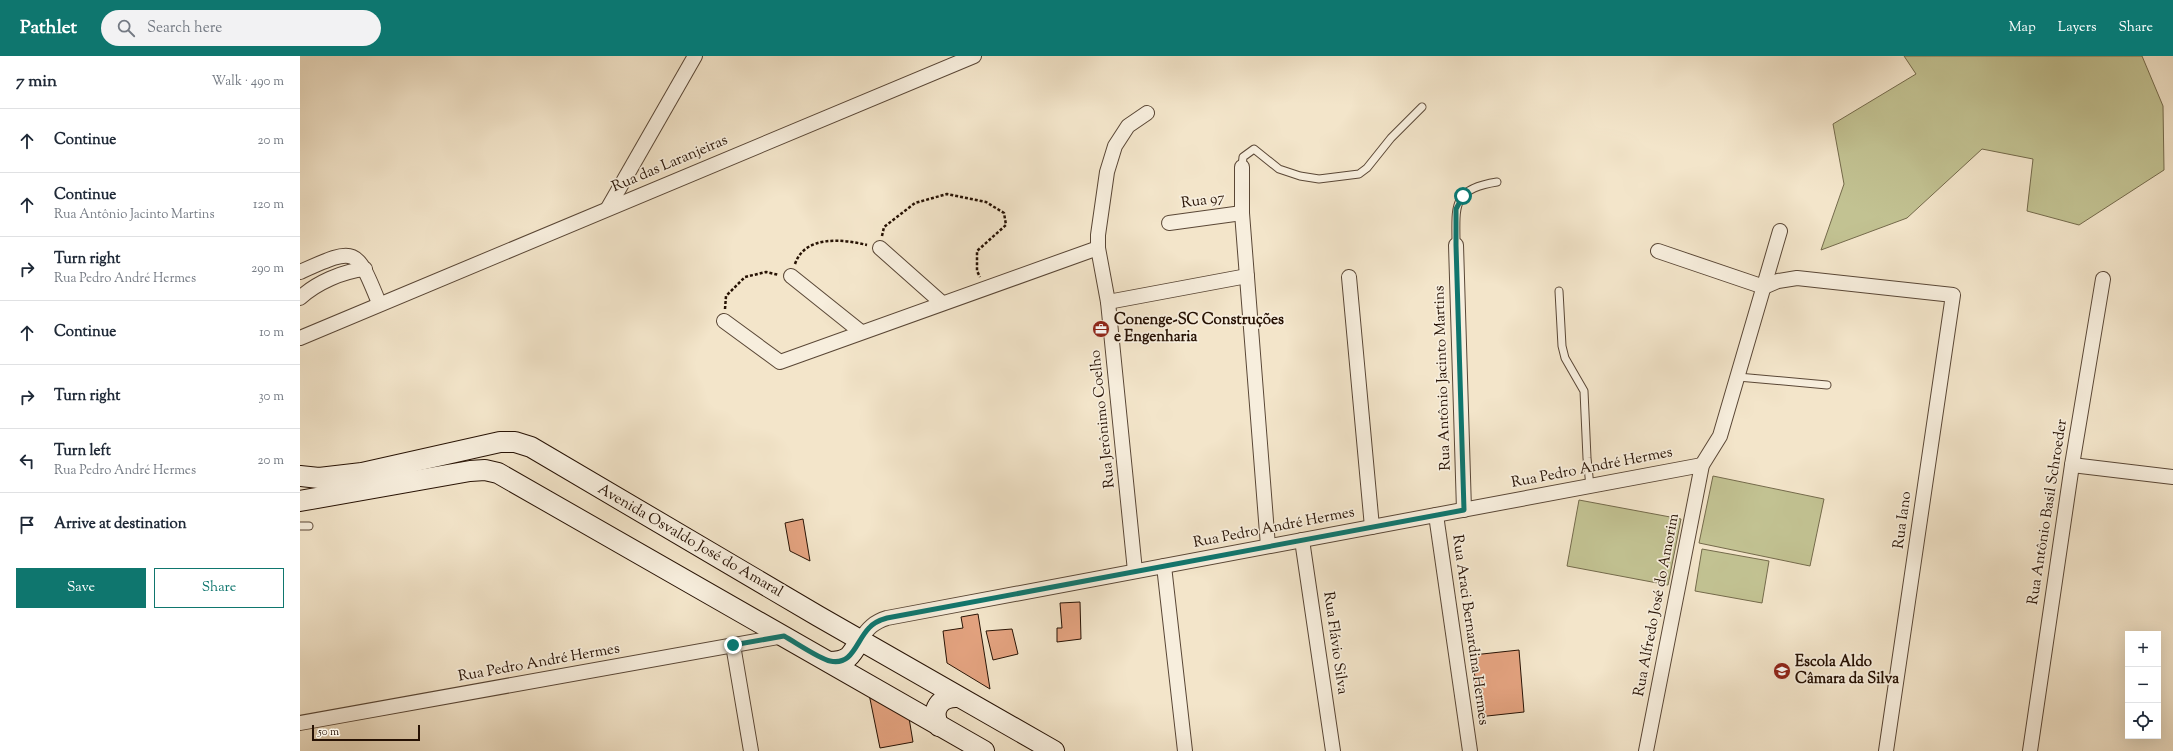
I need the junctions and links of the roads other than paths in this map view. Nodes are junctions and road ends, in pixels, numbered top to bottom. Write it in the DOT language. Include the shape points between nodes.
graph roads {
  1 [pos="695,56"];
  2 [pos="974,56"];
  3 [pos="1422,107"];
  4 [pos="1147,113"];
  5 [pos="1242,167"];
  6 [pos="1497,182"];
  7 [pos="608,208"];
  8 [pos="1242,213"];
  9 [pos="1170,223"];
  10 [pos="1780,231"];
  11 [pos="1456,245"];
  12 [pos="880,248"];
  13 [pos="1098,248"];
  14 [pos="1658,251"];
  15 [pos="315,265"];
  16 [pos="365,269"];
  17 [pos="300,272"];
  18 [pos="791,276"];
  19 [pos="1247,276"];
  20 [pos="1349,277"];
  21 [pos="2103,279"];
  22 [pos="321,284"];
  23 [pos="1764,287"];
  24 [pos="1559,291"];
  25 [pos="300,298"];
  26 [pos="1108,302"];
  27 [pos="379,303"];
  28 [pos="942,303"];
  29 [pos="724,322"];
  30 [pos="862,332"];
  31 [pos="300,338"];
  32 [pos="1738,377"];
  33 [pos="1827,385"];
  34 [pos="1702,465"];
  35 [pos="2072,465"];
  36 [pos="300,476"];
  37 [pos="2173,477"];
  38 [pos="1590,486"];
  39 [pos="300,500"];
  40 [pos="1464,510"];
  41 [pos="1436,515"];
  42 [pos="300,526"];
  43 [pos="309,526"];
  44 [pos="1372,527"];
  45 [pos="1302,540"];
  46 [pos="1268,546"];
  47 [pos="1164,566"];
  48 [pos="1136,571"];
  49 [pos="784,636"];
  50 [pos="860,640"];
  51 [pos="733,645"];
  52 [pos="830,662"];
  53 [pos="958,697"];
  54 [pos="300,723"];
  55 [pos="939,726"];
  56 [pos="751,751"];
  57 [pos="984,751"];
  58 [pos="1054,751"];
  59 [pos="1185,751"];
  60 [pos="1333,751"];
  61 [pos="1470,751"];
  62 [pos="1646,751"];
  63 [pos="1886,751"];
  64 [pos="2030,751"];
  1 -- 7 [label="street"];
  2 -- 7 [label="street, Rua das Laranjeiras"];
  3 -- 5 [label="lane" via="1359,174 1319,179 1300,176 1279,169 1254,150 1243,156"];
  4 -- 13 [label="street, Rua Jerônimo Coelho" via="1128,126 1115,146 1107,172"];
  5 -- 8 [label="street"];
  6 -- 11 [label="lane" via="1478,185 1460,200 1456,209"];
  7 -- 27 [label="street, Rua das Laranjeiras"];
  8 -- 9 [label="street, Rua 97"];
  8 -- 19 [label="street"];
  10 -- 23 [label="street"];
  11 -- 40 [label="street, Rua Antônio Jacinto Martins"];
  12 -- 28 [label="street"];
  13 -- 26 [label="street, Rua Jerônimo Coelho"];
  13 -- 28 [label="street"];
  14 -- 23 [label="street"];
  15 -- 16 [label="street" via="344,255 358,259"];
  15 -- 17 [label="street"];
  15 -- 22 [label="street"];
  16 -- 22 [label="street" via="350,271"];
  16 -- 27 [label="street"];
  18 -- 30 [label="street"];
  19 -- 26 [label="street"];
  19 -- 46 [label="street"];
  20 -- 44 [label="street"];
  21 -- 35 [label="street, Rua Antônio Basil Schroeder"];
  22 -- 25 [label="street"];
  23 -- 32 [label="street"];
  23 -- 63 [label="street, Rua Iano" via="1778,281 1797,278 1953,295"];
  24 -- 38 [label="lane" via="1562,346 1584,391 1586,458"];
  26 -- 48 [label="street, Rua Jerônimo Coelho"];
  27 -- 31 [label="street, Rua das Laranjeiras"];
  28 -- 30 [label="street"];
  29 -- 30 [label="street" via="780,362"];
  32 -- 33 [label="lane"];
  32 -- 34 [label="street" via="1720,436"];
  34 -- 38 [label="street, Rua Pedro André Hermes"];
  34 -- 62 [label="street, Rua Alfredo José do Amorim"];
  35 -- 37 [label="street"];
  35 -- 64 [label="street, Rua Antônio Basil Schroeder"];
  36 -- 50 [label="main road, Avenida Osvaldo José do Amaral" via="336,477 500,442 515,442 531,447"];
  38 -- 40 [label="street, Rua Pedro André Hermes"];
  39 -- 49 [label="main road" via="470,471 485,470 498,473"];
  40 -- 41 [label="street, Rua Pedro André Hermes"];
  41 -- 44 [label="street, Rua Pedro André Hermes"];
  41 -- 61 [label="street, Rua Araci Bernardina Hermes"];
  42 -- 43 [label="lane"];
  44 -- 45 [label="street, Rua Pedro André Hermes"];
  45 -- 46 [label="street, Rua Pedro André Hermes"];
  45 -- 60 [label="street, Rua Flávio Silva"];
  46 -- 47 [label="street, Rua Pedro André Hermes"];
  47 -- 48 [label="street, Rua Pedro André Hermes"];
  47 -- 59 [label="street"];
  48 -- 50 [label="street, Rua Pedro André Hermes" via="887,618 868,628"];
  49 -- 51 [label="street, Rua Pedro André Hermes"];
  49 -- 52 [label="main road"];
  50 -- 52 [label="main road" via="849,658"];
  50 -- 53 [label="main road, Avenida Osvaldo José do Amaral"];
  51 -- 54 [label="street, Rua Pedro André Hermes"];
  51 -- 56 [label="street"];
  52 -- 55 [label="main road"];
  53 -- 55 [label="main road" via="943,699 938,705 935,719"];
  53 -- 58 [label="main road, Avenida Osvaldo José do Amaral"];
  55 -- 57 [label="main road"];
}
